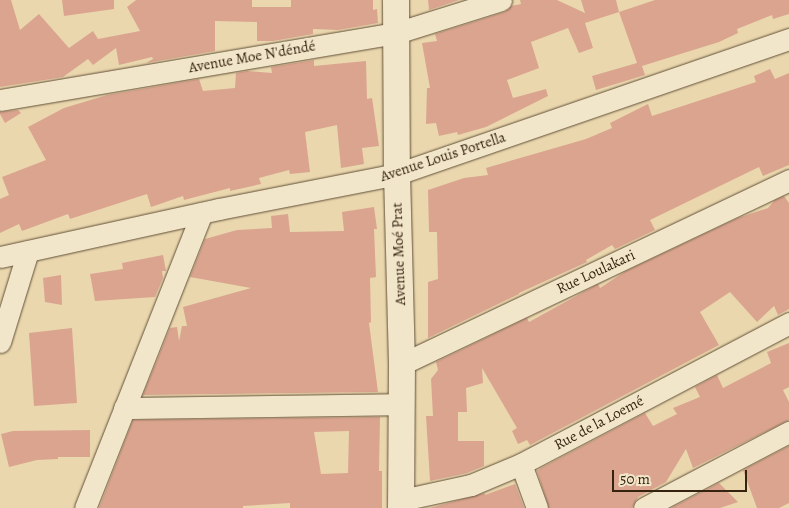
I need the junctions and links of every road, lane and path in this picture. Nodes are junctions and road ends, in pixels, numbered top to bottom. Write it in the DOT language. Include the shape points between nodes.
graph roads {
  1 [pos="396,0"];
  2 [pos="501,0"];
  3 [pos="396,33"];
  4 [pos="789,39"];
  5 [pos="0,100"];
  6 [pos="397,174"];
  7 [pos="789,180"];
  8 [pos="202,213"];
  9 [pos="28,251"];
  10 [pos="0,258"];
  11 [pos="789,323"];
  12 [pos="0,342"];
  13 [pos="402,364"];
  14 [pos="402,404"];
  15 [pos="124,408"];
  16 [pos="789,432"];
  17 [pos="521,464"];
  18 [pos="401,504"];
  19 [pos="85,508"];
  20 [pos="537,508"];
  21 [pos="644,508"];
  1 -- 3 [label="street, Avenue Moé Prat"];
  2 -- 3 [label="street, Avenue Moe N'déndé"];
  3 -- 5 [label="street, Avenue Moe N'déndé"];
  3 -- 6 [label="street, Avenue Moé Prat"];
  4 -- 6 [label="street, Avenue Louis Portella"];
  6 -- 8 [label="street, Avenue Louis Portella"];
  6 -- 13 [label="street, Avenue Moé Prat"];
  7 -- 13 [label="street, Rue Loulakari"];
  8 -- 9 [label="street, Avenue Louis Portella"];
  8 -- 15 [label="street"];
  9 -- 10 [label="street, Avenue Louis Portella"];
  9 -- 12 [label="street"];
  11 -- 17 [label="street, Rue de la Loemé"];
  13 -- 14 [label="street, Avenue Moé Prat"];
  14 -- 15 [label="street"];
  14 -- 18 [label="street, Avenue Moé Prat"];
  15 -- 19 [label="street"];
  16 -- 21 [label="street"];
  17 -- 18 [label="street, Rue de la Loemé" via="471,485"];
  17 -- 20 [label="street"];
}
